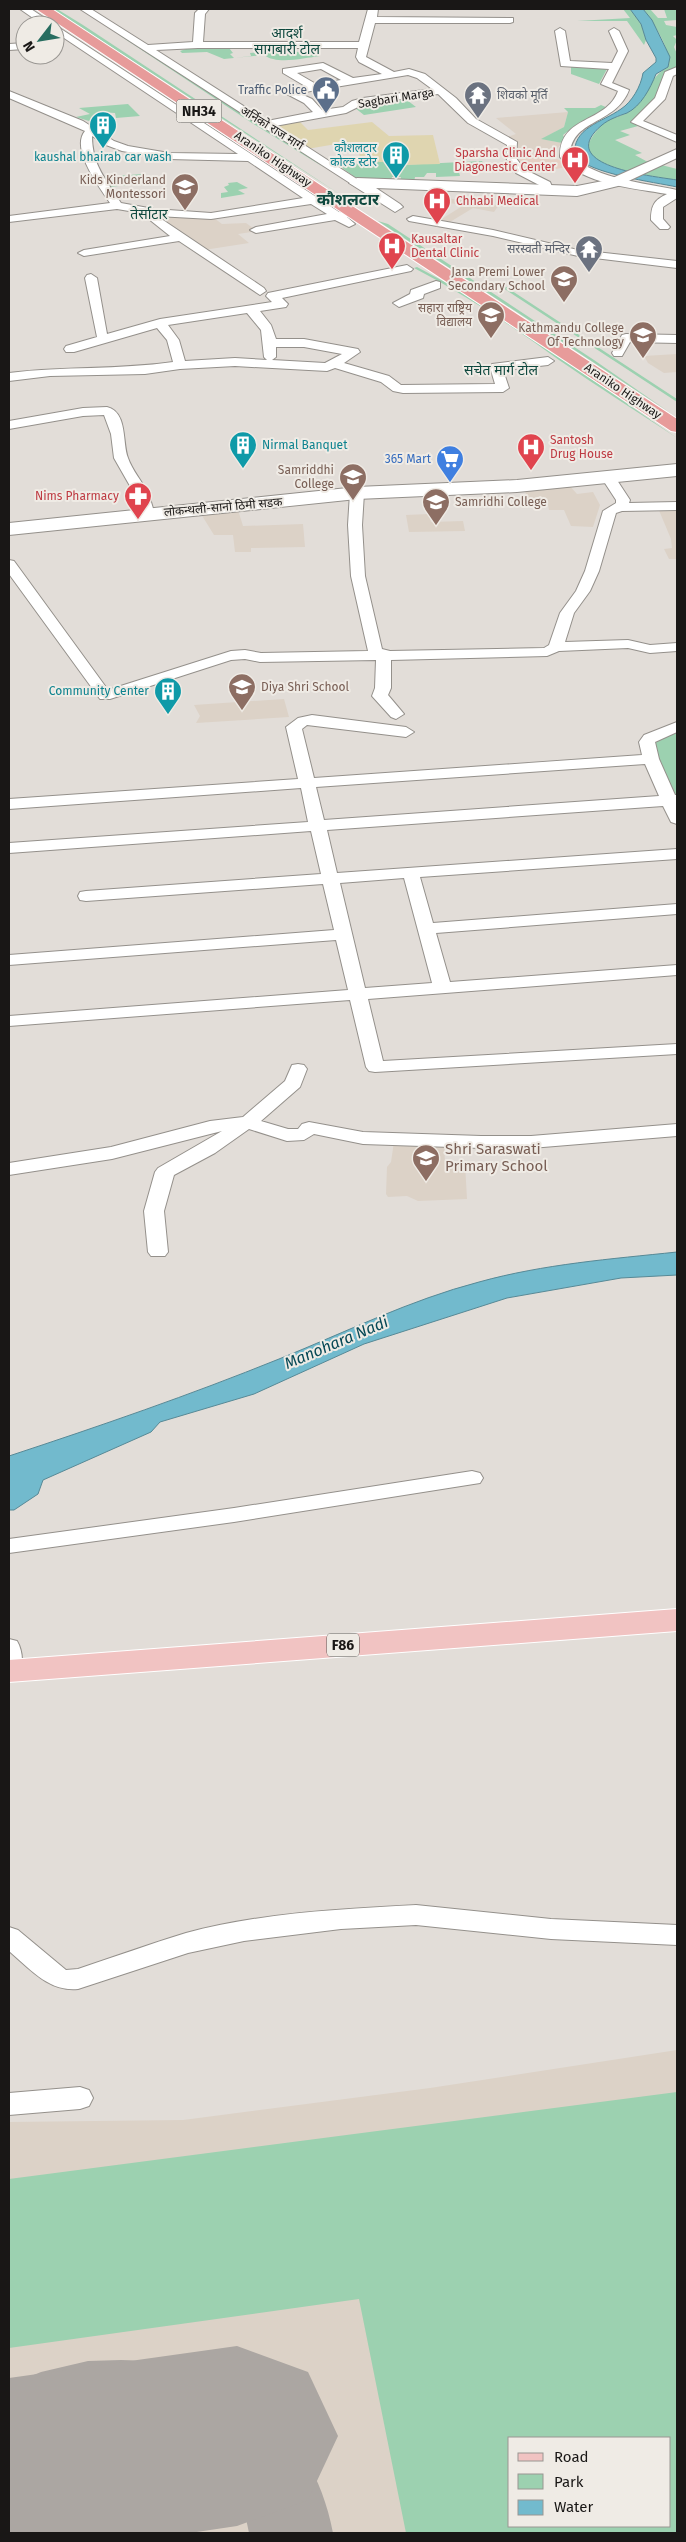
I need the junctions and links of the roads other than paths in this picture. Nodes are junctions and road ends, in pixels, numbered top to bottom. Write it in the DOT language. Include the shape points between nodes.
graph roads {
  1 [pos="43,9"];
  2 [pos="62,9"];
  3 [pos="85,9"];
  4 [pos="204,9"];
  5 [pos="373,9"];
  6 [pos="372,20"];
  7 [pos="510,20"];
  8 [pos="560,30"];
  9 [pos="614,31"];
  10 [pos="65,35"];
  11 [pos="76,43"];
  12 [pos="65,44"];
  13 [pos="198,45"];
  14 [pos="362,45"];
  15 [pos="677,46"];
  16 [pos="146,48"];
  17 [pos="677,51"];
  18 [pos="614,66"];
  19 [pos="677,70"];
  20 [pos="393,75"];
  21 [pos="350,81"];
  22 [pos="313,87"];
  23 [pos="441,91"];
  24 [pos="9,94"];
  25 [pos="24,99"];
  26 [pos="9,102"];
  27 [pos="320,113"];
  28 [pos="265,124"];
  29 [pos="92,130"];
  30 [pos="677,139"];
  31 [pos="677,153"];
  32 [pos="248,158"];
  33 [pos="618,180"];
  34 [pos="358,183"];
  35 [pos="548,191"];
  36 [pos="677,193"];
  37 [pos="312,200"];
  38 [pos="117,206"];
  39 [pos="374,211"];
  40 [pos="154,212"];
  41 [pos="337,216"];
  42 [pos="9,219"];
  43 [pos="352,219"];
  44 [pos="413,219"];
  45 [pos="664,227"];
  46 [pos="256,230"];
  47 [pos="180,238"];
  48 [pos="84,253"];
  49 [pos="677,265"];
  50 [pos="407,269"];
  51 [pos="91,278"];
  52 [pos="436,285"];
  53 [pos="260,291"];
  54 [pos="399,303"];
  55 [pos="250,309"];
  56 [pos="160,323"];
  57 [pos="105,338"];
  58 [pos="677,339"];
  59 [pos="271,343"];
  60 [pos="70,349"];
  61 [pos="618,353"];
  62 [pos="548,361"];
  63 [pos="270,364"];
  64 [pos="334,364"];
  65 [pos="180,365"];
  66 [pos="9,377"];
  67 [pos="677,411"];
  68 [pos="9,425"];
  69 [pos="677,427"];
  70 [pos="677,470"];
  71 [pos="608,477"];
  72 [pos="357,493"];
  73 [pos="677,506"];
  74 [pos="621,507"];
  75 [pos="148,514"];
  76 [pos="9,529"];
  77 [pos="9,564"];
  78 [pos="556,647"];
  79 [pos="677,647"];
  80 [pos="380,654"];
  81 [pos="396,714"];
  82 [pos="677,727"];
  83 [pos="406,732"];
  84 [pos="650,759"];
  85 [pos="307,782"];
  86 [pos="673,801"];
  87 [pos="9,804"];
  88 [pos="677,819"];
  89 [pos="318,827"];
  90 [pos="9,848"];
  91 [pos="677,854"];
  92 [pos="410,874"];
  93 [pos="330,879"];
  94 [pos="86,896"];
  95 [pos="677,909"];
  96 [pos="426,929"];
  97 [pos="344,934"];
  98 [pos="9,960"];
  99 [pos="677,970"];
  100 [pos="442,986"];
  101 [pos="358,994"];
  102 [pos="9,1020"];
  103 [pos="677,1049"];
  104 [pos="298,1069"];
  105 [pos="245,1122"];
  106 [pos="677,1130"];
  107 [pos="9,1169"];
  108 [pos="158,1252"];
  109 [pos="472,1478"];
  110 [pos="9,1546"];
  111 [pos="677,1620"];
  112 [pos="9,1663"];
  113 [pos="677,1935"];
  114 [pos="9,1938"];
  115 [pos="80,2098"];
  116 [pos="9,2104"];
  1 -- 43 [label="highway, Araniko Highway / NH34"];
  2 -- 39 [label="highway, Araniko Highway / NH34"];
  3 -- 16 [label="street, अर्निको राज मार्ग"];
  4 -- 13 [label="street" via="200,13"];
  5 -- 6 [label="street"];
  6 -- 7 [label="street"];
  6 -- 14 [label="street"];
  8 -- 18 [label="street" via="565,64"];
  9 -- 18 [label="street" via="623,51"];
  10 -- 11 [label="street"];
  11 -- 12 [label="street"];
  11 -- 32 [label="street"];
  13 -- 14 [label="street"];
  13 -- 16 [label="street"];
  14 -- 20 [label="street" via="363,60"];
  15 -- 17 [label="street"];
  16 -- 28 [label="street, अर्निको राज मार्ग"];
  18 -- 33 [label="street" via="606,84 624,90 621,100 608,113 575,131 564,154 578,167"];
  19 -- 30 [label="street" via="670,74 660,99 636,122"];
  20 -- 21 [label="street"];
  20 -- 23 [label="street" via="414,73"];
  21 -- 22 [label="street"];
  21 -- 22 [label="street" via="323,66 287,71"];
  22 -- 27 [label="street" via="288,92 308,101"];
  23 -- 27 [label="street, Sagbari Marga" via="363,101 346,110"];
  23 -- 35 [label="street" via="472,121 512,144 511,158 520,171 546,184"];
  24 -- 25 [label="street"];
  25 -- 26 [label="street"];
  25 -- 29 [label="street"];
  27 -- 28 [label="street, Sagbari Marga" via="308,118"];
  28 -- 34 [label="street, अर्निको राज मार्ग"];
  29 -- 32 [label="street" via="110,143 137,152"];
  29 -- 38 [label="street" via="87,135 87,154 91,166"];
  31 -- 33 [label="main road"];
  32 -- 37 [label="street"];
  33 -- 35 [label="main road" via="577,191"];
  33 -- 36 [label="street"];
  34 -- 35 [label="main road"];
  34 -- 39 [label="main road" via="394,207"];
  36 -- 45 [label="street" via="657,207 657,220"];
  37 -- 40 [label="street" via="219,216"];
  37 -- 41 [label="street"];
  38 -- 40 [label="street"];
  38 -- 42 [label="street"];
  39 -- 43 [label="main road"];
  39 -- 67 [label="highway, Araniko Highway / NH34"];
  40 -- 47 [label="street" via="152,218"];
  41 -- 43 [label="street"];
  41 -- 46 [label="street"];
  43 -- 69 [label="highway, Araniko Highway / NH34"];
  44 -- 49 [label="street" via="578,253"];
  47 -- 48 [label="street"];
  47 -- 53 [label="street"];
  50 -- 55 [label="street" via="272,296 282,304"];
  51 -- 57 [label="street" via="101,334"];
  52 -- 54 [label="street"];
  55 -- 56 [label="street"];
  55 -- 59 [label="street" via="262,319"];
  56 -- 57 [label="street"];
  56 -- 65 [label="street" via="173,340"];
  57 -- 60 [label="street"];
  58 -- 61 [label="street" via="626,338"];
  59 -- 63 [label="street"];
  59 -- 64 [label="street" via="304,343 354,352"];
  62 -- 64 [label="street" via="496,367 503,388 498,389 403,389 385,379"];
  63 -- 64 [label="street" via="327,367"];
  63 -- 65 [label="street"];
  65 -- 66 [label="street" via="145,370 50,372"];
  68 -- 75 [label="street" via="107,411 118,434 121,458 141,493"];
  70 -- 71 [label="main road, लोकन्थली-सानो ठिमी सडक"];
  71 -- 72 [label="main road, लोकन्थली-सानो ठिमी सडक" via="517,486"];
  71 -- 74 [label="street" via="623,500"];
  72 -- 75 [label="main road, लोकन्थली-सानो ठिमी सडक"];
  72 -- 80 [label="street" via="358,576"];
  73 -- 74 [label="street"];
  74 -- 78 [label="street" via="610,511 592,571 567,613"];
  75 -- 76 [label="main road, लोकन्थली-सानो ठिमी सडक"];
  77 -- 80 [label="street" via="105,696 240,653 260,658"];
  78 -- 79 [label="street" via="628,644 650,649"];
  78 -- 80 [label="street" via="547,652"];
  80 -- 81 [label="street" via="383,688 380,696"];
  82 -- 84 [label="street" via="650,738 647,742"];
  83 -- 85 [label="street" via="312,720 296,724 294,727"];
  84 -- 85 [label="street"];
  84 -- 86 [label="street"];
  85 -- 87 [label="street"];
  85 -- 89 [label="street"];
  86 -- 88 [label="street"];
  86 -- 89 [label="street"];
  89 -- 90 [label="street"];
  89 -- 93 [label="street"];
  91 -- 92 [label="street"];
  92 -- 93 [label="street"];
  92 -- 96 [label="street"];
  93 -- 94 [label="street"];
  93 -- 97 [label="street"];
  95 -- 96 [label="street"];
  96 -- 100 [label="street"];
  97 -- 98 [label="street"];
  97 -- 101 [label="street"];
  99 -- 100 [label="street"];
  100 -- 101 [label="street"];
  101 -- 102 [label="street"];
  101 -- 103 [label="street" via="375,1067"];
  104 -- 105 [label="street" via="289,1087"];
  105 -- 106 [label="street" via="287,1135 304,1134 309,1128 372,1139 481,1142 531,1142"];
  105 -- 107 [label="street" via="210,1127 112,1153"];
  105 -- 108 [label="street" via="208,1149 165,1172 154,1211"];
  109 -- 110 [label="street"];
  111 -- 112 [label="main road, F86"];
  113 -- 114 [label="street" via="552,1929 416,1915 342,1919 244,1931 187,1943 78,1979 66,1980 57,1977"];
  115 -- 116 [label="street"];
}
